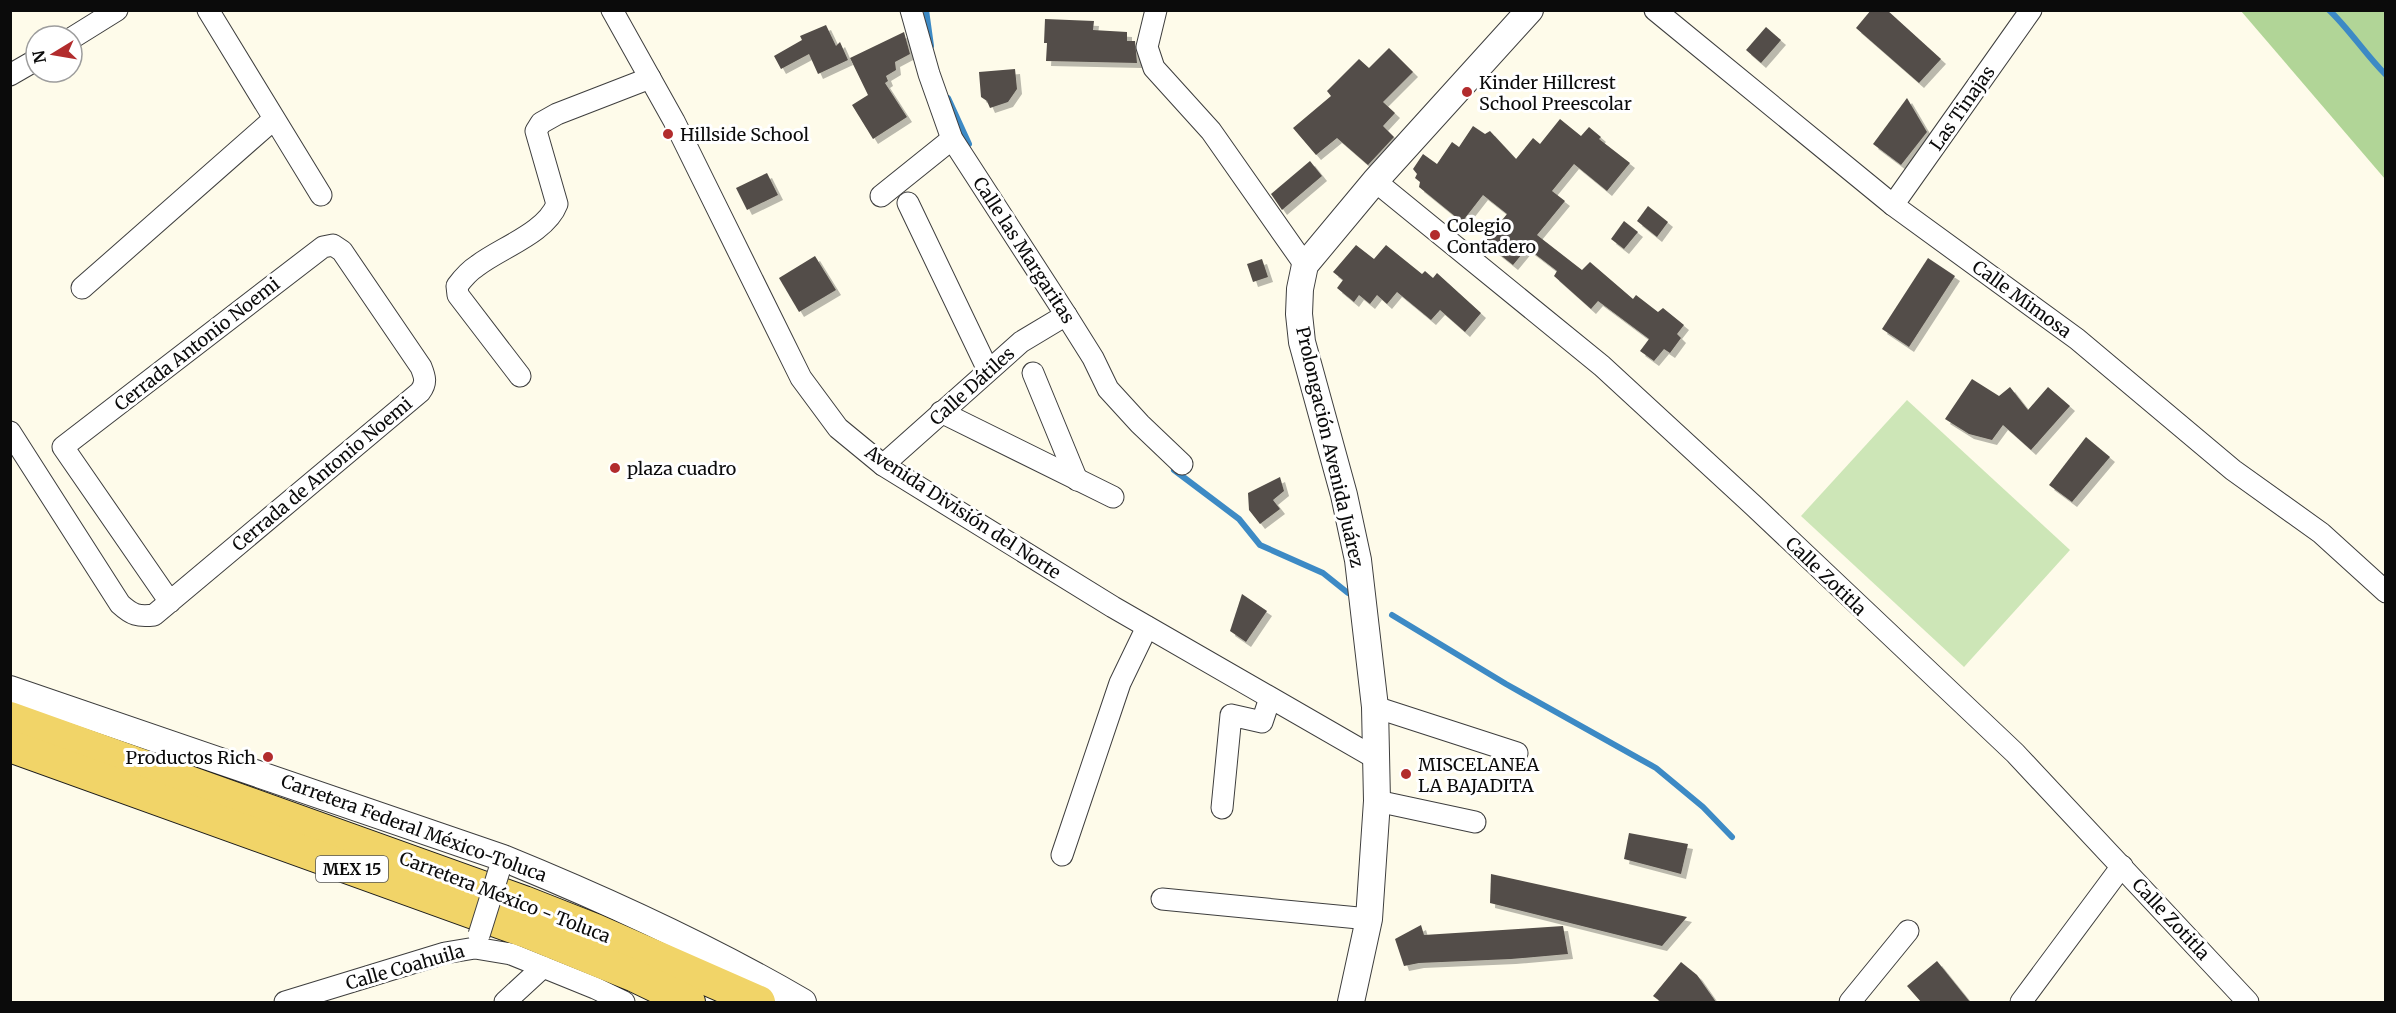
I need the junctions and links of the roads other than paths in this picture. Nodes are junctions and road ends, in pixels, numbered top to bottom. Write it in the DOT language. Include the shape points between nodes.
graph roads {
  1 [pos="117,10"];
  2 [pos="208,10"];
  3 [pos="612,10"];
  4 [pos="911,10"];
  5 [pos="1156,10"];
  6 [pos="1530,10"];
  7 [pos="1655,10"];
  8 [pos="2031,10"];
  9 [pos="84,31"];
  10 [pos="24,67"];
  11 [pos="10,75"];
  12 [pos="650,78"];
  13 [pos="274,119"];
  14 [pos="952,139"];
  15 [pos="1375,181"];
  16 [pos="321,195"];
  17 [pos="881,196"];
  18 [pos="908,203"];
  19 [pos="1893,205"];
  20 [pos="333,245"];
  21 [pos="1305,265"];
  22 [pos="82,288"];
  23 [pos="1066,315"];
  24 [pos="988,370"];
  25 [pos="1033,373"];
  26 [pos="520,376"];
  27 [pos="941,412"];
  28 [pos="10,432"];
  29 [pos="1182,464"];
  30 [pos="884,465"];
  31 [pos="1077,480"];
  32 [pos="1113,497"];
  33 [pos="2385,592"];
  34 [pos="170,602"];
  35 [pos="1147,627"];
  36 [pos="10,689"];
  37 [pos="1270,698"];
  38 [pos="1375,706"];
  39 [pos="10,718"];
  40 [pos="10,746"];
  41 [pos="1517,753"];
  42 [pos="1377,759"];
  43 [pos="1377,801"];
  44 [pos="1222,808"];
  45 [pos="1475,822"];
  46 [pos="1062,855"];
  47 [pos="501,864"];
  48 [pos="2118,873"];
  49 [pos="1162,899"];
  50 [pos="1361,918"];
  51 [pos="1908,931"];
  52 [pos="477,941"];
  53 [pos="543,967"];
  54 [pos="285,1002"];
  55 [pos="505,1002"];
  56 [pos="624,1002"];
  57 [pos="689,1002"];
  58 [pos="759,1002"];
  59 [pos="803,1002"];
  60 [pos="1351,1002"];
  61 [pos="1850,1002"];
  62 [pos="2021,1002"];
  63 [pos="2248,1002"];
  1 -- 9 [label="street"];
  2 -- 13 [label="street"];
  3 -- 12 [label="street, Avenida División del Norte"];
  4 -- 14 [label="street, Calle las Margaritas"];
  5 -- 21 [label="street" via="1147,47 1154,68 1211,131"];
  6 -- 15 [label="street, Prolongación Avenida Juárez"];
  7 -- 19 [label="street, Calle Mimosa"];
  8 -- 19 [label="street, Las Tinajas"];
  10 -- 11 [label="street"];
  12 -- 26 [label="street" via="541,123 536,131 557,204 553,215 477,266 457,286 458,295"];
  12 -- 30 [label="street, Avenida División del Norte" via="801,378 838,428"];
  13 -- 16 [label="street"];
  13 -- 22 [label="street"];
  14 -- 17 [label="street"];
  14 -- 23 [label="street, Calle las Margaritas"];
  15 -- 21 [label="street, Prolongación Avenida Juárez"];
  15 -- 48 [label="street, Calle Zotitla" via="1611,374 2015,753"];
  18 -- 24 [label="street"];
  19 -- 33 [label="street, Calle Mimosa" via="2077,339 2233,470 2321,533"];
  20 -- 34 [label="street, Cerrada de Antonio Noemi" via="342,251 421,367 426,378 424,386"];
  20 -- 34 [label="street, Cerrada Antonio Noemi" via="323,247 63,447"];
  21 -- 38 [label="street, Prolongación Avenida Juárez" via="1299,298 1302,342 1358,560"];
  23 -- 24 [label="street, Calle Dátiles" via="1021,342"];
  23 -- 29 [label="street, Calle las Margaritas" via="1108,388"];
  24 -- 27 [label="street, Calle Dátiles"];
  25 -- 31 [label="street"];
  27 -- 30 [label="street, Calle Dátiles"];
  27 -- 31 [label="street"];
  28 -- 34 [label="street, Cerrada de Antonio Noemi" via="120,604 140,617 154,615"];
  30 -- 35 [label="street, Avenida División del Norte"];
  31 -- 32 [label="street"];
  35 -- 37 [label="street, Avenida División del Norte"];
  35 -- 46 [label="street" via="1119,683"];
  36 -- 47 [label="street, Carretera Federal México-Toluca"];
  37 -- 42 [label="street, Avenida División del Norte"];
  37 -- 44 [label="street" via="1262,722 1231,716"];
  38 -- 41 [label="street"];
  38 -- 42 [label="street, Prolongación Avenida Juárez"];
  39 -- 58 [label="main road, Carretera México - Toluca / MEX 15" via="524,902"];
  40 -- 57 [label="main road, Carretera México - Toluca / MEX 15" via="527,932"];
  42 -- 43 [label="street, Prolongación Avenida Juárez"];
  43 -- 45 [label="street"];
  43 -- 50 [label="street, Prolongación Avenida Juárez"];
  47 -- 52 [label="street, bridge"];
  47 -- 59 [label="street, Carretera Federal México-Toluca" via="577,888 699,945"];
  48 -- 62 [label="street"];
  48 -- 63 [label="street, Calle Zotitla"];
  49 -- 50 [label="street"];
  50 -- 60 [label="street, Prolongación Avenida Juárez"];
  51 -- 61 [label="street"];
  52 -- 53 [label="street, Calle Coahuila"];
  52 -- 54 [label="street, Calle Coahuila"];
  53 -- 55 [label="street"];
  53 -- 56 [label="street, Calle Coahuila"];
}
